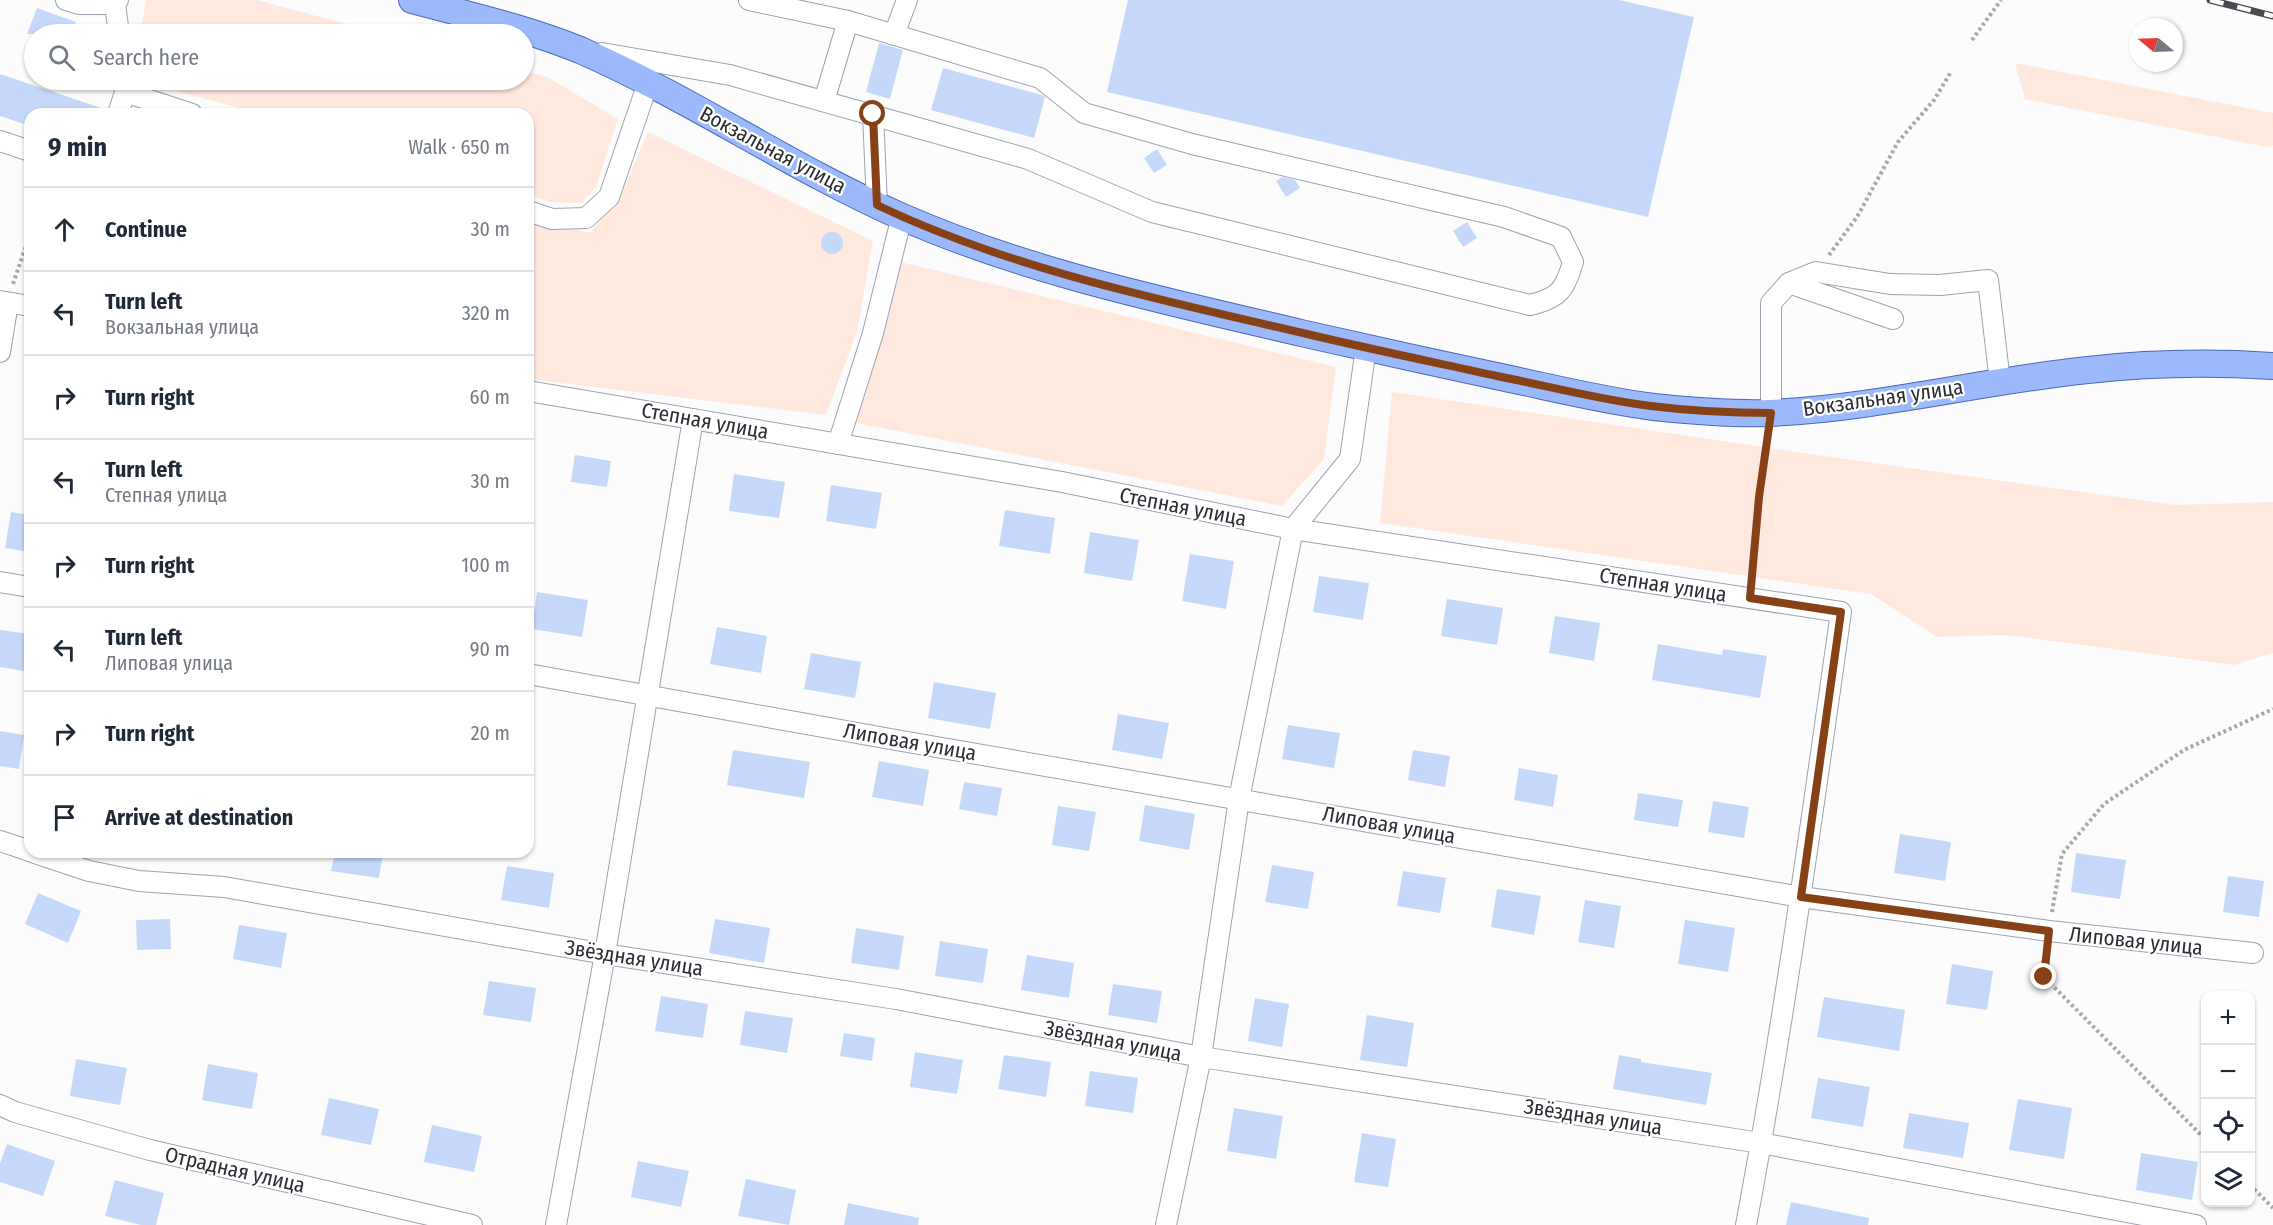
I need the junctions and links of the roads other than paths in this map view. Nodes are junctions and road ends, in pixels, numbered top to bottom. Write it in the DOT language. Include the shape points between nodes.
graph roads {
  1 [pos="66,0"];
  2 [pos="412,0"];
  3 [pos="749,0"];
  4 [pos="907,0"];
  5 [pos="117,2"];
  6 [pos="848,21"];
  7 [pos="118,24"];
  8 [pos="502,24"];
  9 [pos="534,34"];
  10 [pos="894,35"];
  11 [pos="577,49"];
  12 [pos="648,82"];
  13 [pos="124,90"];
  14 [pos="134,90"];
  15 [pos="824,101"];
  16 [pos="120,108"];
  17 [pos="176,108"];
  18 [pos="873,114"];
  19 [pos="0,141"];
  20 [pos="24,149"];
  21 [pos="877,205"];
  22 [pos="534,213"];
  23 [pos="902,216"];
  24 [pos="1789,283"];
  25 [pos="4,302"];
  26 [pos="24,305"];
  27 [pos="1893,319"];
  28 [pos="1366,348"];
  29 [pos="0,352"];
  30 [pos="2273,366"];
  31 [pos="2000,382"];
  32 [pos="534,392"];
  33 [pos="1771,413"];
  34 [pos="693,419"];
  35 [pos="838,444"];
  36 [pos="1293,529"];
  37 [pos="0,582"];
  38 [pos="24,586"];
  39 [pos="534,675"];
  40 [pos="647,695"];
  41 [pos="1239,799"];
  42 [pos="0,842"];
  43 [pos="24,850"];
  44 [pos="49,858"];
  45 [pos="1801,897"];
  46 [pos="2253,953"];
  47 [pos="604,954"];
  48 [pos="1201,1057"];
  49 [pos="0,1105"];
  50 [pos="1761,1143"];
  51 [pos="472,1225"];
  52 [pos="556,1225"];
  53 [pos="1166,1225"];
  54 [pos="1746,1225"];
  55 [pos="2196,1225"];
  1 -- 5 [label="street" via="79,4"];
  2 -- 8 [label="main road, Вокзальная улица"];
  3 -- 6 [label="street"];
  4 -- 10 [label="street"];
  5 -- 7 [label="street"];
  6 -- 10 [label="street"];
  6 -- 15 [label="street"];
  9 -- 11 [label="main road, Вокзальная улица"];
  10 -- 18 [label="street" via="1040,78 1084,113 1192,144 1504,216 1561,237 1573,262 1569,278 1549,300 1530,305 1152,212 1028,159"];
  11 -- 12 [label="main road, Вокзальная улица"];
  11 -- 15 [label="street" via="730,75"];
  12 -- 21 [label="main road, Вокзальная улица"];
  12 -- 22 [label="street" via="609,197 586,218 552,219"];
  13 -- 16 [label="street"];
  14 -- 17 [label="street"];
  15 -- 18 [label="street"];
  18 -- 21 [label="street"];
  19 -- 20 [label="street"];
  21 -- 23 [label="main road, Вокзальная улица"];
  23 -- 28 [label="main road, Вокзальная улица" via="1031,264"];
  23 -- 35 [label="street" via="873,333"];
  24 -- 27 [label="street"];
  24 -- 31 [label="street" via="1816,272 1890,284 1940,285 1988,280"];
  24 -- 33 [label="street" via="1771,303"];
  25 -- 26 [label="street"];
  25 -- 29 [label="street"];
  28 -- 33 [label="main road, Вокзальная улица" via="1649,406"];
  28 -- 36 [label="street" via="1350,459"];
  30 -- 31 [label="main road, Вокзальная улица" via="2157,365 2090,369"];
  31 -- 33 [label="main road, Вокзальная улица" via="1883,402"];
  32 -- 34 [label="street, Степная улица"];
  34 -- 35 [label="street, Степная улица"];
  34 -- 40 [label="street"];
  35 -- 36 [label="street, Степная улица" via="1062,482"];
  36 -- 41 [label="street"];
  36 -- 45 [label="street, Степная улица" via="1841,612"];
  37 -- 38 [label="street"];
  39 -- 40 [label="street, Липовая улица"];
  40 -- 41 [label="street, Липовая улица"];
  40 -- 47 [label="street"];
  41 -- 45 [label="street, Липовая улица"];
  41 -- 48 [label="street"];
  42 -- 43 [label="street, Звёздная улица"];
  44 -- 47 [label="street, Звёздная улица" via="139,881 224,887"];
  45 -- 46 [label="street, Липовая улица" via="2049,931"];
  45 -- 50 [label="street"];
  47 -- 48 [label="street, Звёздная улица" via="896,999"];
  47 -- 52 [label="street"];
  48 -- 50 [label="street, Звёздная улица"];
  48 -- 53 [label="street"];
  49 -- 51 [label="street, Отрадная улица" via="15,1113 150,1150"];
  50 -- 54 [label="street"];
  50 -- 55 [label="street, Звёздная улица"];
}
